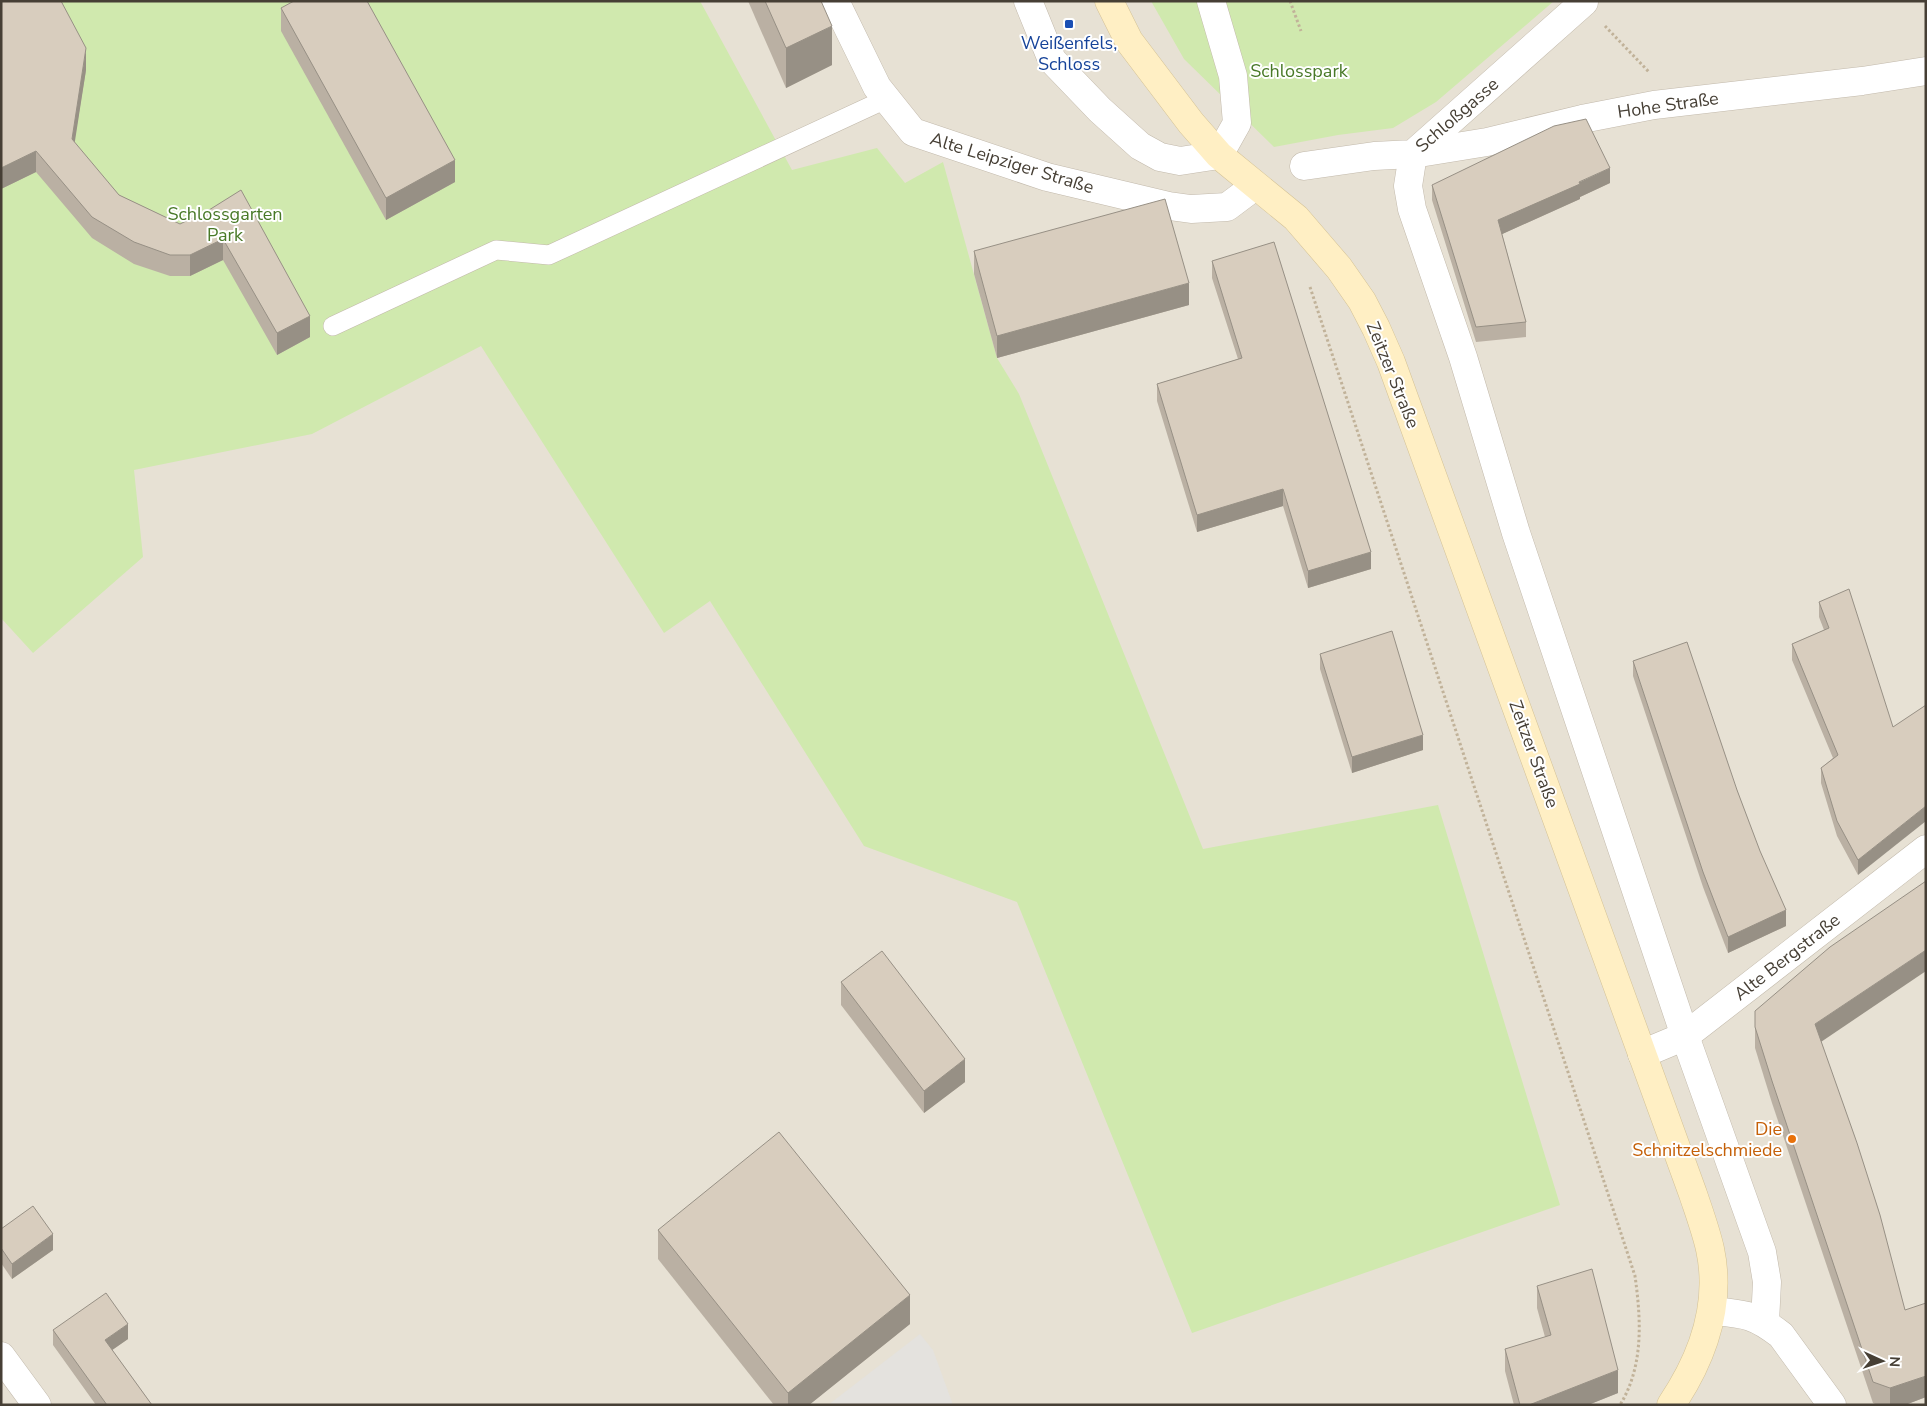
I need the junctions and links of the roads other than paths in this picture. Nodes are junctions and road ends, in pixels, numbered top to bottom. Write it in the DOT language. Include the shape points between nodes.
graph roads {
  1 [pos="835,1"];
  2 [pos="1028,1"];
  3 [pos="1109,1"];
  4 [pos="1211,1"];
  5 [pos="1584,2"];
  6 [pos="1926,71"];
  7 [pos="886,99"];
  8 [pos="1413,154"];
  9 [pos="1220,155"];
  10 [pos="1304,166"];
  11 [pos="1256,186"];
  12 [pos="333,326"];
  13 [pos="1926,849"];
  14 [pos="1685,1036"];
  15 [pos="1642,1054"];
  16 [pos="1712,1311"];
  17 [pos="1765,1322"];
  18 [pos="1,1356"];
  19 [pos="37,1405"];
  20 [pos="1671,1405"];
  21 [pos="1832,1405"];
  1 -- 7 [label="street, Alte Leipziger Straße"];
  2 -- 9 [label="street" via="1052,60 1140,146 1160,157 1180,161"];
  3 -- 9 [label="main road, Zeitzer Straße" via="1129,41 1191,123"];
  4 -- 9 [label="street" via="1233,76 1237,124"];
  5 -- 8 [label="street, Schloßgasse"];
  6 -- 8 [label="street, Hohe Straße" via="1654,105 1487,142"];
  7 -- 11 [label="street, Alte Leipziger Straße" via="913,132 1048,177 1169,206 1191,209 1227,207"];
  7 -- 12 [label="lane" via="549,255 496,250"];
  8 -- 10 [label="street, Schloßgasse"];
  8 -- 14 [label="street" via="1408,186 1412,209 1463,357 1516,533"];
  9 -- 11 [label="main road, Zeitzer Straße"];
  11 -- 15 [label="main road, Zeitzer Straße" via="1314,237 1345,277 1376,328"];
  13 -- 14 [label="street, Alte Bergstraße"];
  14 -- 15 [label="street, Alte Bergstraße"];
  14 -- 17 [label="street" via="1762,1252 1768,1282"];
  15 -- 16 [label="main road, Zeitzer Straße" via="1710,1250"];
  16 -- 17 [label="street" via="1754,1316"];
  16 -- 20 [label="main road, Zeitzer Straße" via="1697,1360"];
  17 -- 21 [label="street" via="1781,1335"];
  18 -- 19 [label="street"];
}
